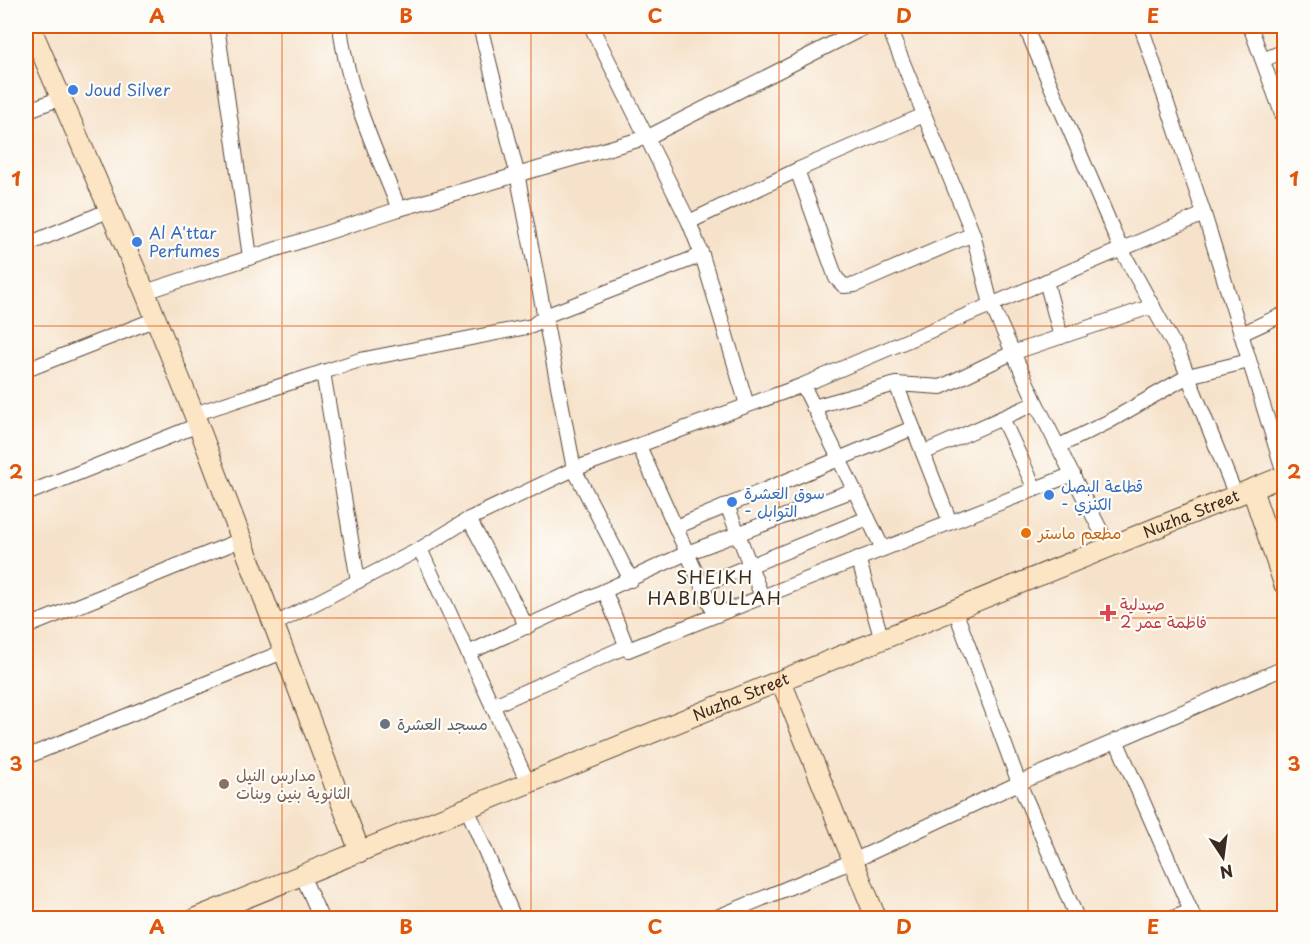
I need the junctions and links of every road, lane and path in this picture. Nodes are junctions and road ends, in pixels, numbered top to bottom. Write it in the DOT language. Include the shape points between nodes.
graph roads {
  1 [pos="30,26"];
  2 [pos="217,26"];
  3 [pos="340,26"];
  4 [pos="480,26"];
  5 [pos="591,26"];
  6 [pos="867,26"];
  7 [pos="888,26"];
  8 [pos="1025,26"];
  9 [pos="1141,26"];
  10 [pos="1250,26"];
  11 [pos="1284,51"];
  12 [pos="1263,60"];
  13 [pos="61,98"];
  14 [pos="26,111"];
  15 [pos="924,115"];
  16 [pos="1284,119"];
  17 [pos="648,137"];
  18 [pos="797,170"];
  19 [pos="517,173"];
  20 [pos="399,209"];
  21 [pos="110,210"];
  22 [pos="1204,214"];
  23 [pos="689,222"];
  24 [pos="973,234"];
  25 [pos="26,245"];
  26 [pos="1121,249"];
  27 [pos="702,255"];
  28 [pos="250,257"];
  29 [pos="1046,281"];
  30 [pos="145,292"];
  31 [pos="991,304"];
  32 [pos="1153,306"];
  33 [pos="1284,314"];
  34 [pos="545,316"];
  35 [pos="156,319"];
  36 [pos="1240,334"];
  37 [pos="1061,337"];
  38 [pos="1012,353"];
  39 [pos="1249,361"];
  40 [pos="26,370"];
  41 [pos="323,372"];
  42 [pos="1188,376"];
  43 [pos="896,384"];
  44 [pos="803,385"];
  45 [pos="1036,404"];
  46 [pos="747,405"];
  47 [pos="813,407"];
  48 [pos="1002,418"];
  49 [pos="196,420"];
  50 [pos="913,428"];
  51 [pos="639,446"];
  52 [pos="1059,446"];
  53 [pos="923,453"];
  54 [pos="839,460"];
  55 [pos="574,469"];
  56 [pos="1073,474"];
  57 [pos="1284,474"];
  58 [pos="1035,489"];
  59 [pos="854,490"];
  60 [pos="1244,492"];
  61 [pos="26,494"];
  62 [pos="727,505"];
  63 [pos="868,518"];
  64 [pos="469,519"];
  65 [pos="950,522"];
  66 [pos="675,527"];
  67 [pos="738,534"];
  68 [pos="241,540"];
  69 [pos="1109,547"];
  70 [pos="420,549"];
  71 [pos="883,549"];
  72 [pos="687,553"];
  73 [pos="858,558"];
  74 [pos="750,566"];
  75 [pos="358,580"];
  76 [pos="631,580"];
  77 [pos="1284,584"];
  78 [pos="702,585"];
  79 [pos="605,592"];
  80 [pos="762,597"];
  81 [pos="955,610"];
  82 [pos="715,615"];
  83 [pos="275,624"];
  84 [pos="26,627"];
  85 [pos="527,627"];
  86 [pos="882,640"];
  87 [pos="627,646"];
  88 [pos="285,651"];
  89 [pos="468,653"];
  90 [pos="1284,668"];
  91 [pos="780,681"];
  92 [pos="492,706"];
  93 [pos="1116,740"];
  94 [pos="26,757"];
  95 [pos="528,783"];
  96 [pos="1020,783"];
  97 [pos="467,808"];
  98 [pos="360,852"];
  99 [pos="853,861"];
  100 [pos="302,875"];
  101 [pos="1192,915"];
  102 [pos="196,918"];
  103 [pos="321,918"];
  104 [pos="513,918"];
  105 [pos="715,918"];
  106 [pos="876,918"];
  107 [pos="1077,918"];
  108 [pos="1173,918"];
  1 -- 13 [label="street"];
  2 -- 28 [label="street"];
  3 -- 20 [label="street" via="354,96"];
  4 -- 19 [label="street"];
  5 -- 17 [label="street"];
  6 -- 17 [label="street"];
  7 -- 15 [label="street"];
  8 -- 26 [label="street"];
  9 -- 22 [label="street"];
  10 -- 12 [label="street"];
  11 -- 12 [label="street"];
  12 -- 16 [label="street"];
  13 -- 14 [label="street"];
  13 -- 21 [label="street"];
  15 -- 18 [label="street"];
  15 -- 24 [label="street"];
  17 -- 19 [label="street"];
  17 -- 23 [label="street"];
  18 -- 23 [label="street"];
  18 -- 24 [label="street" via="836,278 844,286 855,285"];
  19 -- 20 [label="street"];
  19 -- 34 [label="street"];
  20 -- 28 [label="street"];
  21 -- 25 [label="street"];
  21 -- 30 [label="street"];
  22 -- 26 [label="street"];
  22 -- 36 [label="street"];
  23 -- 27 [label="street"];
  24 -- 31 [label="street"];
  26 -- 29 [label="street"];
  26 -- 32 [label="street"];
  27 -- 34 [label="street"];
  27 -- 46 [label="street"];
  28 -- 30 [label="street"];
  29 -- 31 [label="street"];
  29 -- 37 [label="street"];
  30 -- 35 [label="street"];
  31 -- 38 [label="street"];
  31 -- 44 [label="street"];
  32 -- 37 [label="street"];
  32 -- 42 [label="street"];
  33 -- 36 [label="street"];
  34 -- 41 [label="street" via="532,326 507,333 360,360"];
  34 -- 55 [label="street"];
  35 -- 40 [label="street"];
  35 -- 49 [label="street"];
  36 -- 39 [label="street"];
  37 -- 38 [label="street"];
  38 -- 43 [label="street" via="941,387"];
  38 -- 45 [label="street"];
  39 -- 42 [label="street"];
  39 -- 57 [label="street"];
  41 -- 49 [label="street"];
  41 -- 75 [label="street"];
  42 -- 52 [label="street"];
  42 -- 60 [label="street"];
  43 -- 47 [label="street"];
  43 -- 50 [label="street"];
  44 -- 46 [label="street"];
  44 -- 47 [label="street"];
  45 -- 48 [label="street"];
  45 -- 52 [label="street"];
  46 -- 51 [label="street"];
  47 -- 54 [label="street"];
  48 -- 53 [label="street"];
  48 -- 58 [label="street"];
  49 -- 61 [label="street"];
  49 -- 68 [label="street"];
  50 -- 53 [label="street"];
  50 -- 54 [label="street"];
  51 -- 55 [label="street"];
  51 -- 66 [label="street"];
  52 -- 56 [label="street"];
  53 -- 65 [label="street"];
  54 -- 59 [label="street"];
  54 -- 62 [label="street"];
  55 -- 64 [label="street"];
  55 -- 76 [label="street"];
  56 -- 58 [label="street"];
  56 -- 69 [label="street"];
  57 -- 60 [label="street, Nuzha Street"];
  58 -- 65 [label="street"];
  59 -- 63 [label="street"];
  59 -- 67 [label="street"];
  60 -- 69 [label="street, Nuzha Street"];
  60 -- 77 [label="street"];
  62 -- 66 [label="street"];
  62 -- 67 [label="street"];
  63 -- 71 [label="street"];
  63 -- 74 [label="street"];
  64 -- 70 [label="street"];
  64 -- 85 [label="street"];
  65 -- 71 [label="street"];
  66 -- 72 [label="street"];
  67 -- 72 [label="street"];
  67 -- 74 [label="street"];
  68 -- 83 [label="street"];
  68 -- 84 [label="street"];
  69 -- 81 [label="street, Nuzha Street"];
  70 -- 75 [label="street"];
  70 -- 89 [label="street"];
  71 -- 73 [label="street"];
  72 -- 76 [label="street"];
  72 -- 78 [label="street"];
  73 -- 80 [label="street"];
  73 -- 86 [label="street"];
  74 -- 78 [label="street"];
  74 -- 80 [label="street"];
  75 -- 83 [label="street"];
  76 -- 79 [label="street"];
  78 -- 82 [label="street"];
  79 -- 85 [label="street"];
  79 -- 87 [label="street"];
  80 -- 82 [label="street"];
  81 -- 86 [label="street, Nuzha Street"];
  81 -- 96 [label="street"];
  82 -- 87 [label="street" via="628,650"];
  83 -- 88 [label="street"];
  85 -- 89 [label="street"];
  86 -- 91 [label="street, Nuzha Street"];
  87 -- 92 [label="street"];
  88 -- 94 [label="street"];
  88 -- 98 [label="street"];
  89 -- 92 [label="street"];
  90 -- 93 [label="street"];
  91 -- 95 [label="street, Nuzha Street"];
  91 -- 99 [label="street"];
  92 -- 95 [label="street"];
  93 -- 96 [label="street"];
  93 -- 101 [label="street"];
  95 -- 97 [label="street, Nuzha Street"];
  96 -- 99 [label="street"];
  96 -- 107 [label="street"];
  97 -- 98 [label="street, Nuzha Street"];
  97 -- 104 [label="street"];
  98 -- 100 [label="street, Nuzha Street"];
  99 -- 105 [label="street"];
  99 -- 106 [label="street"];
  100 -- 102 [label="street, Nuzha Street"];
  100 -- 103 [label="street"];
  101 -- 108 [label="street"];
}
